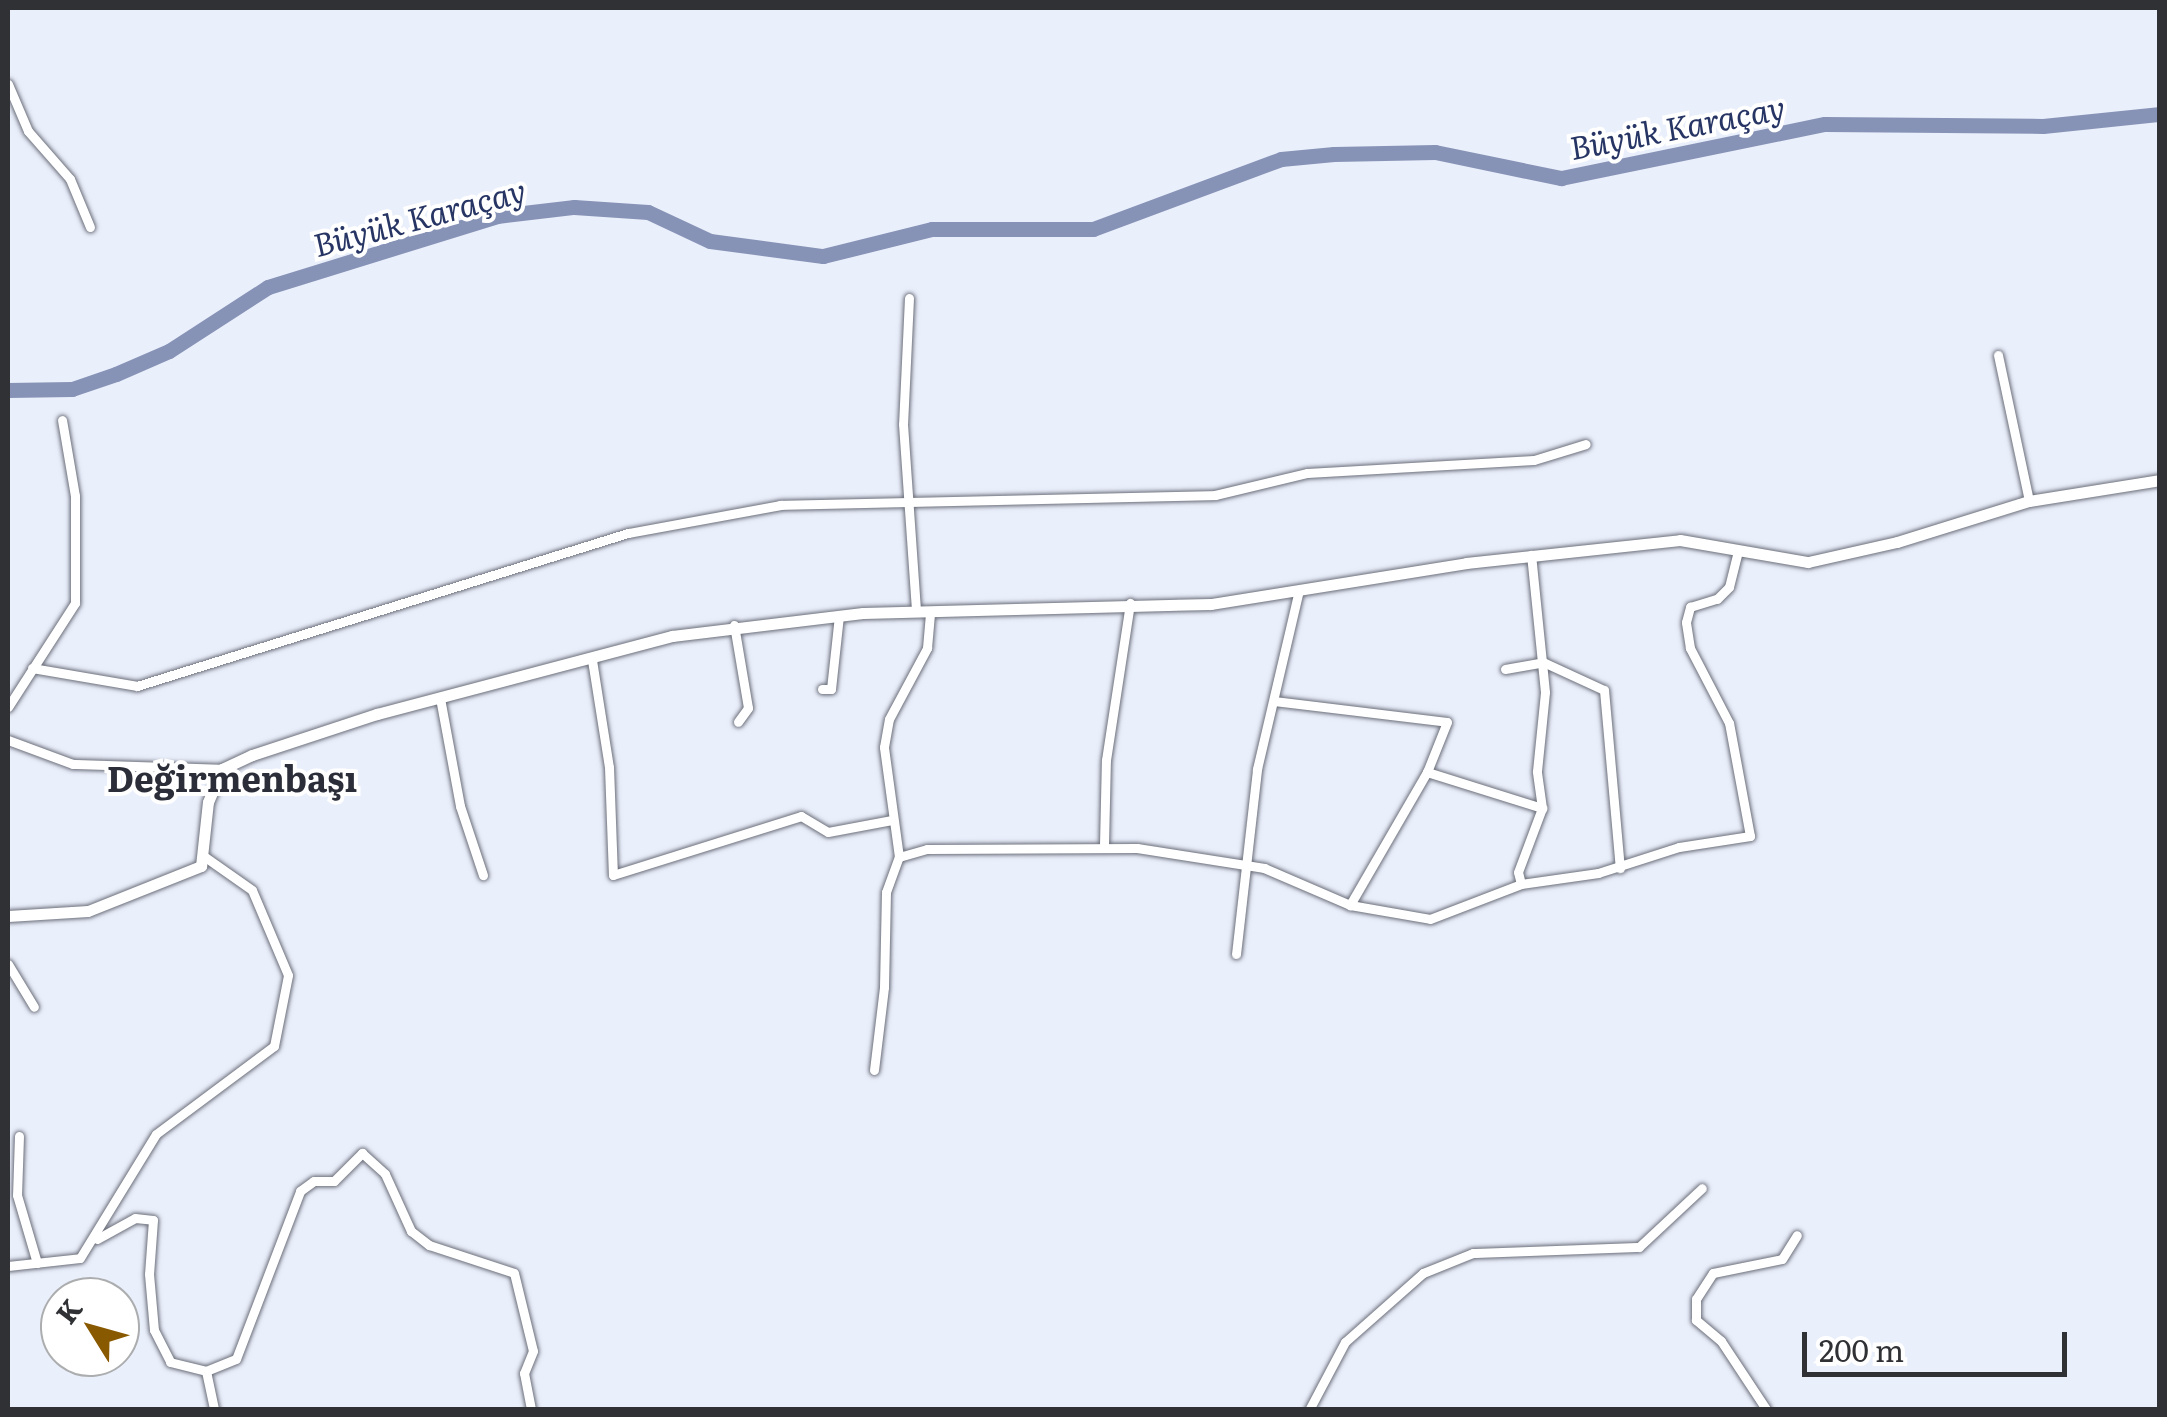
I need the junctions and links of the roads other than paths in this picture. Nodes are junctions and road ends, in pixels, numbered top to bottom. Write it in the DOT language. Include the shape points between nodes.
graph roads {
  1 [pos="8,84"];
  2 [pos="90,227"];
  3 [pos="909,298"];
  4 [pos="1998,355"];
  5 [pos="62,420"];
  6 [pos="1586,444"];
  7 [pos="2160,480"];
  8 [pos="2028,500"];
  9 [pos="906,502"];
  10 [pos="1738,550"];
  11 [pos="1531,555"];
  12 [pos="1298,590"];
  13 [pos="1130,603"];
  14 [pos="923,611"];
  15 [pos="838,615"];
  16 [pos="734,625"];
  17 [pos="592,660"];
  18 [pos="1543,662"];
  19 [pos="32,668"];
  20 [pos="1505,669"];
  21 [pos="822,689"];
  22 [pos="440,698"];
  23 [pos="1274,701"];
  24 [pos="8,707"];
  25 [pos="738,722"];
  26 [pos="8,740"];
  27 [pos="222,769"];
  28 [pos="1427,772"];
  29 [pos="1542,808"];
  30 [pos="892,820"];
  31 [pos="1104,844"];
  32 [pos="204,857"];
  33 [pos="898,857"];
  34 [pos="1620,868"];
  35 [pos="1248,870"];
  36 [pos="483,875"];
  37 [pos="1520,884"];
  38 [pos="1350,905"];
  39 [pos="8,916"];
  40 [pos="1236,954"];
  41 [pos="8,964"];
  42 [pos="34,1008"];
  43 [pos="874,1070"];
  44 [pos="19,1136"];
  45 [pos="1702,1188"];
  46 [pos="1797,1235"];
  47 [pos="97,1239"];
  48 [pos="37,1263"];
  49 [pos="8,1266"];
  50 [pos="206,1371"];
  51 [pos="1766,1409"];
  52 [pos="214,1410"];
  53 [pos="531,1410"];
  54 [pos="1310,1410"];
  1 -- 2 [label="street" via="28,131 70,178"];
  3 -- 9 [label="street"];
  4 -- 8 [label="street"];
  5 -- 19 [label="street" via="75,496 76,590"];
  6 -- 9 [label="street" via="1534,460 1307,472 1215,495"];
  7 -- 8 [label="street"];
  8 -- 10 [label="street" via="1898,542 1808,562"];
  9 -- 14 [label="street"];
  9 -- 19 [label="street" via="780,505 628,533 137,686"];
  10 -- 11 [label="street" via="1680,540"];
  10 -- 34 [label="street" via="1729,587 1690,608 1686,622 1690,648 1729,723 1750,836 1679,848"];
  11 -- 12 [label="street"];
  11 -- 18 [label="street"];
  12 -- 13 [label="street" via="1211,604"];
  12 -- 23 [label="street"];
  13 -- 14 [label="street"];
  13 -- 31 [label="street" via="1106,760"];
  14 -- 15 [label="street"];
  14 -- 30 [label="street" via="927,648 886,734"];
  15 -- 16 [label="street"];
  15 -- 21 [label="street" via="831,689"];
  16 -- 17 [label="street"];
  16 -- 25 [label="street" via="748,708"];
  17 -- 22 [label="street"];
  17 -- 30 [label="street" via="609,766 613,875 801,816 828,832"];
  18 -- 20 [label="street"];
  18 -- 29 [label="street"];
  18 -- 34 [label="street" via="1604,690"];
  19 -- 24 [label="street"];
  22 -- 27 [label="street" via="290,741"];
  22 -- 36 [label="street" via="460,806"];
  23 -- 28 [label="street" via="1448,722"];
  23 -- 35 [label="street" via="1257,768"];
  26 -- 27 [label="street" via="73,764"];
  27 -- 32 [label="street" via="208,802"];
  28 -- 29 [label="street"];
  28 -- 38 [label="street"];
  29 -- 37 [label="street" via="1518,872"];
  30 -- 33 [label="street"];
  31 -- 33 [label="street" via="927,849"];
  31 -- 35 [label="street"];
  32 -- 39 [label="street" via="174,880 88,911"];
  32 -- 47 [label="street" via="252,890 288,975 276,1041 207,1102 156,1134 100,1217"];
  33 -- 43 [label="street" via="886,892"];
  34 -- 37 [label="street"];
  35 -- 38 [label="street" via="1279,872"];
  35 -- 40 [label="street"];
  37 -- 38 [label="street" via="1430,919"];
  41 -- 42 [label="street"];
  44 -- 48 [label="street" via="17,1195"];
  45 -- 54 [label="street" via="1639,1247 1473,1253 1436,1266 1380,1305 1344,1342"];
  46 -- 51 [label="street" via="1782,1259 1713,1273 1696,1299 1696,1320 1721,1341"];
  47 -- 48 [label="street" via="80,1258"];
  47 -- 50 [label="street" via="136,1218 153,1220 154,1330 170,1362"];
  48 -- 49 [label="street"];
  50 -- 52 [label="street"];
  50 -- 53 [label="street" via="236,1359 300,1191 334,1181 362,1153 385,1174 410,1232 514,1274 533,1351 524,1374"];
}
